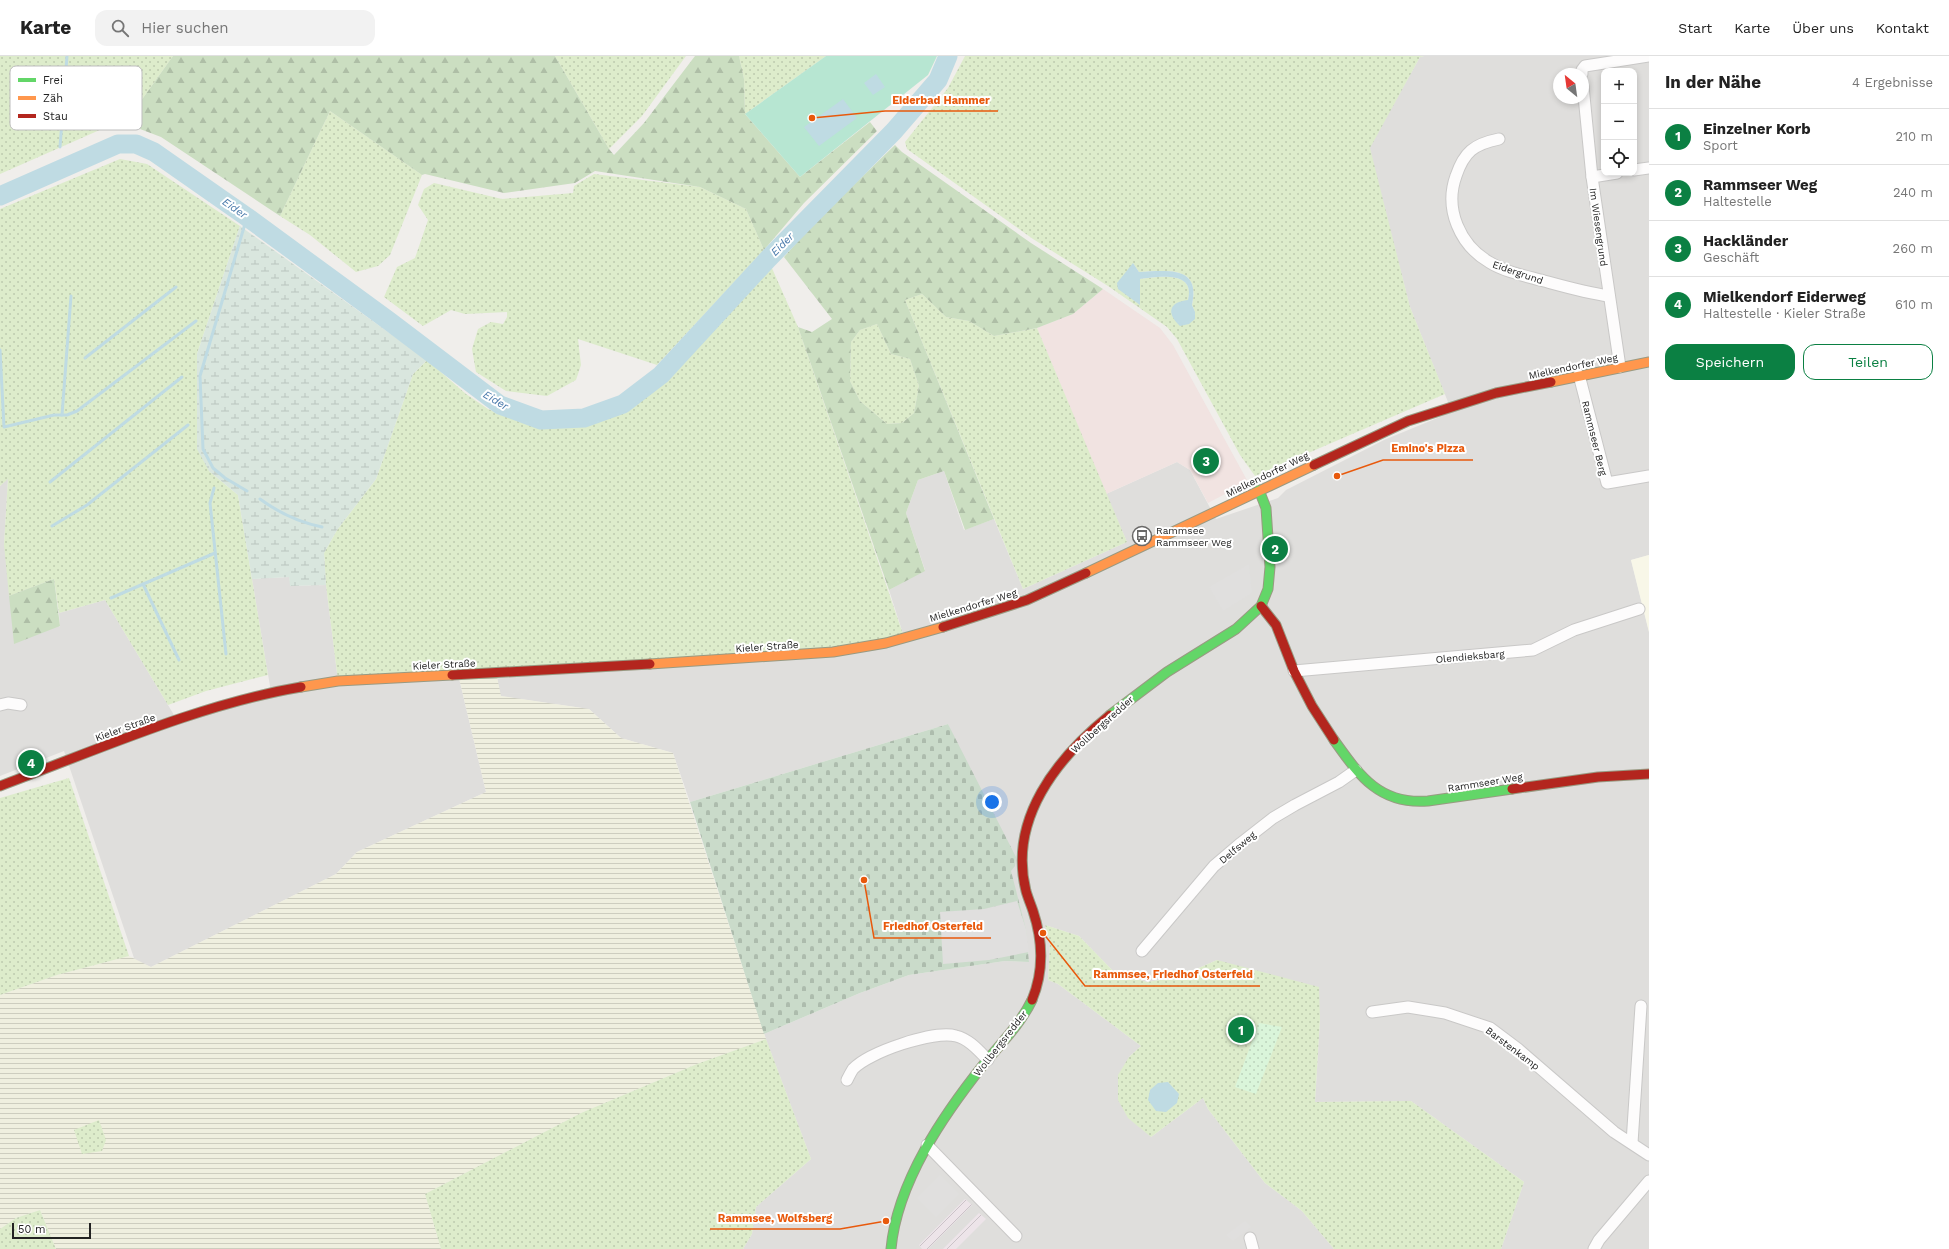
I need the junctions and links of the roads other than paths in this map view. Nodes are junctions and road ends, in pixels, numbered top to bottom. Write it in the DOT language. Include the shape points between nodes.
graph roads {
  1 [pos="1649,56"];
  2 [pos="1584,68"];
  3 [pos="1585,104"];
  4 [pos="1499,139"];
  5 [pos="1649,168"];
  6 [pos="1637,170"];
  7 [pos="1601,176"];
  8 [pos="1592,177"];
  9 [pos="1609,296"];
  10 [pos="1649,362"];
  11 [pos="1620,367"];
  12 [pos="1579,375"];
  13 [pos="1649,476"];
  14 [pos="1259,490"];
  15 [pos="1261,606"];
  16 [pos="1639,609"];
  17 [pos="904,637"];
  18 [pos="1294,671"];
  19 [pos="0,705"];
  20 [pos="21,705"];
  21 [pos="1356,770"];
  22 [pos="1649,774"];
  23 [pos="0,786"];
  24 [pos="1142,951"];
  25 [pos="1641,1006"];
  26 [pos="1372,1012"];
  27 [pos="988,1060"];
  28 [pos="847,1080"];
  29 [pos="1632,1143"];
  30 [pos="927,1145"];
  31 [pos="1649,1155"];
  32 [pos="1649,1181"];
  33 [pos="1016,1236"];
  34 [pos="891,1249"];
  35 [pos="1594,1249"];
  1 -- 2 [label="street"];
  3 -- 8 [label="street, Im Wiesengrund"];
  4 -- 9 [label="street, Eidergrund" via="1482,142 1470,150 1461,162 1455,177 1452,193 1453,210 1456,225 1464,239 1475,252 1490,263 1588,294"];
  5 -- 6 [label="street"];
  7 -- 8 [label="street"];
  8 -- 9 [label="street, Im Wiesengrund"];
  9 -- 11 [label="street, Im Wiesengrund"];
  10 -- 11 [label="street, Mielkendorfer Weg"];
  11 -- 12 [label="street, Mielkendorfer Weg"];
  12 -- 13 [label="street, Rammseer Berg" via="1607,483"];
  12 -- 14 [label="street, Mielkendorfer Weg" via="1496,393 1408,421"];
  14 -- 15 [label="street" via="1265,502 1269,564 1268,588"];
  14 -- 17 [label="street, Mielkendorfer Weg" via="1133,552 1027,600 965,621"];
  15 -- 18 [label="street, Rammseer Weg" via="1276,625"];
  15 -- 27 [label="street, Wollbergsredder" via="1234,629 1165,673 1130,699 1076,746 1043,788 1031,813 1025,846 1024,877 1042,949 1040,971 1030,1004"];
  16 -- 18 [label="street, Olendieksbarg" via="1574,630 1533,650"];
  17 -- 23 [label="street, Kieler Straße" via="833,652 790,656 338,681 276,691 177,720"];
  18 -- 21 [label="street, Rammseer Weg" via="1316,713"];
  19 -- 20 [label="street"];
  21 -- 22 [label="street, Rammseer Weg" via="1380,791 1398,799 1416,802 1598,777"];
  21 -- 24 [label="street, Delfsweg" via="1339,782 1295,804 1241,843 1214,866"];
  25 -- 29 [label="street"];
  26 -- 29 [label="street, Barstenkamp" via="1408,1007 1446,1013 1490,1028 1614,1132"];
  27 -- 28 [label="street" via="965,1040 947,1035 915,1040 861,1063"];
  27 -- 30 [label="street, Wollbergsredder" via="953,1104"];
  29 -- 31 [label="street, Barstenkamp"];
  30 -- 33 [label="street"];
  30 -- 34 [label="street, Wollbergsredder" via="896,1217"];
  32 -- 35 [label="street"];
}
